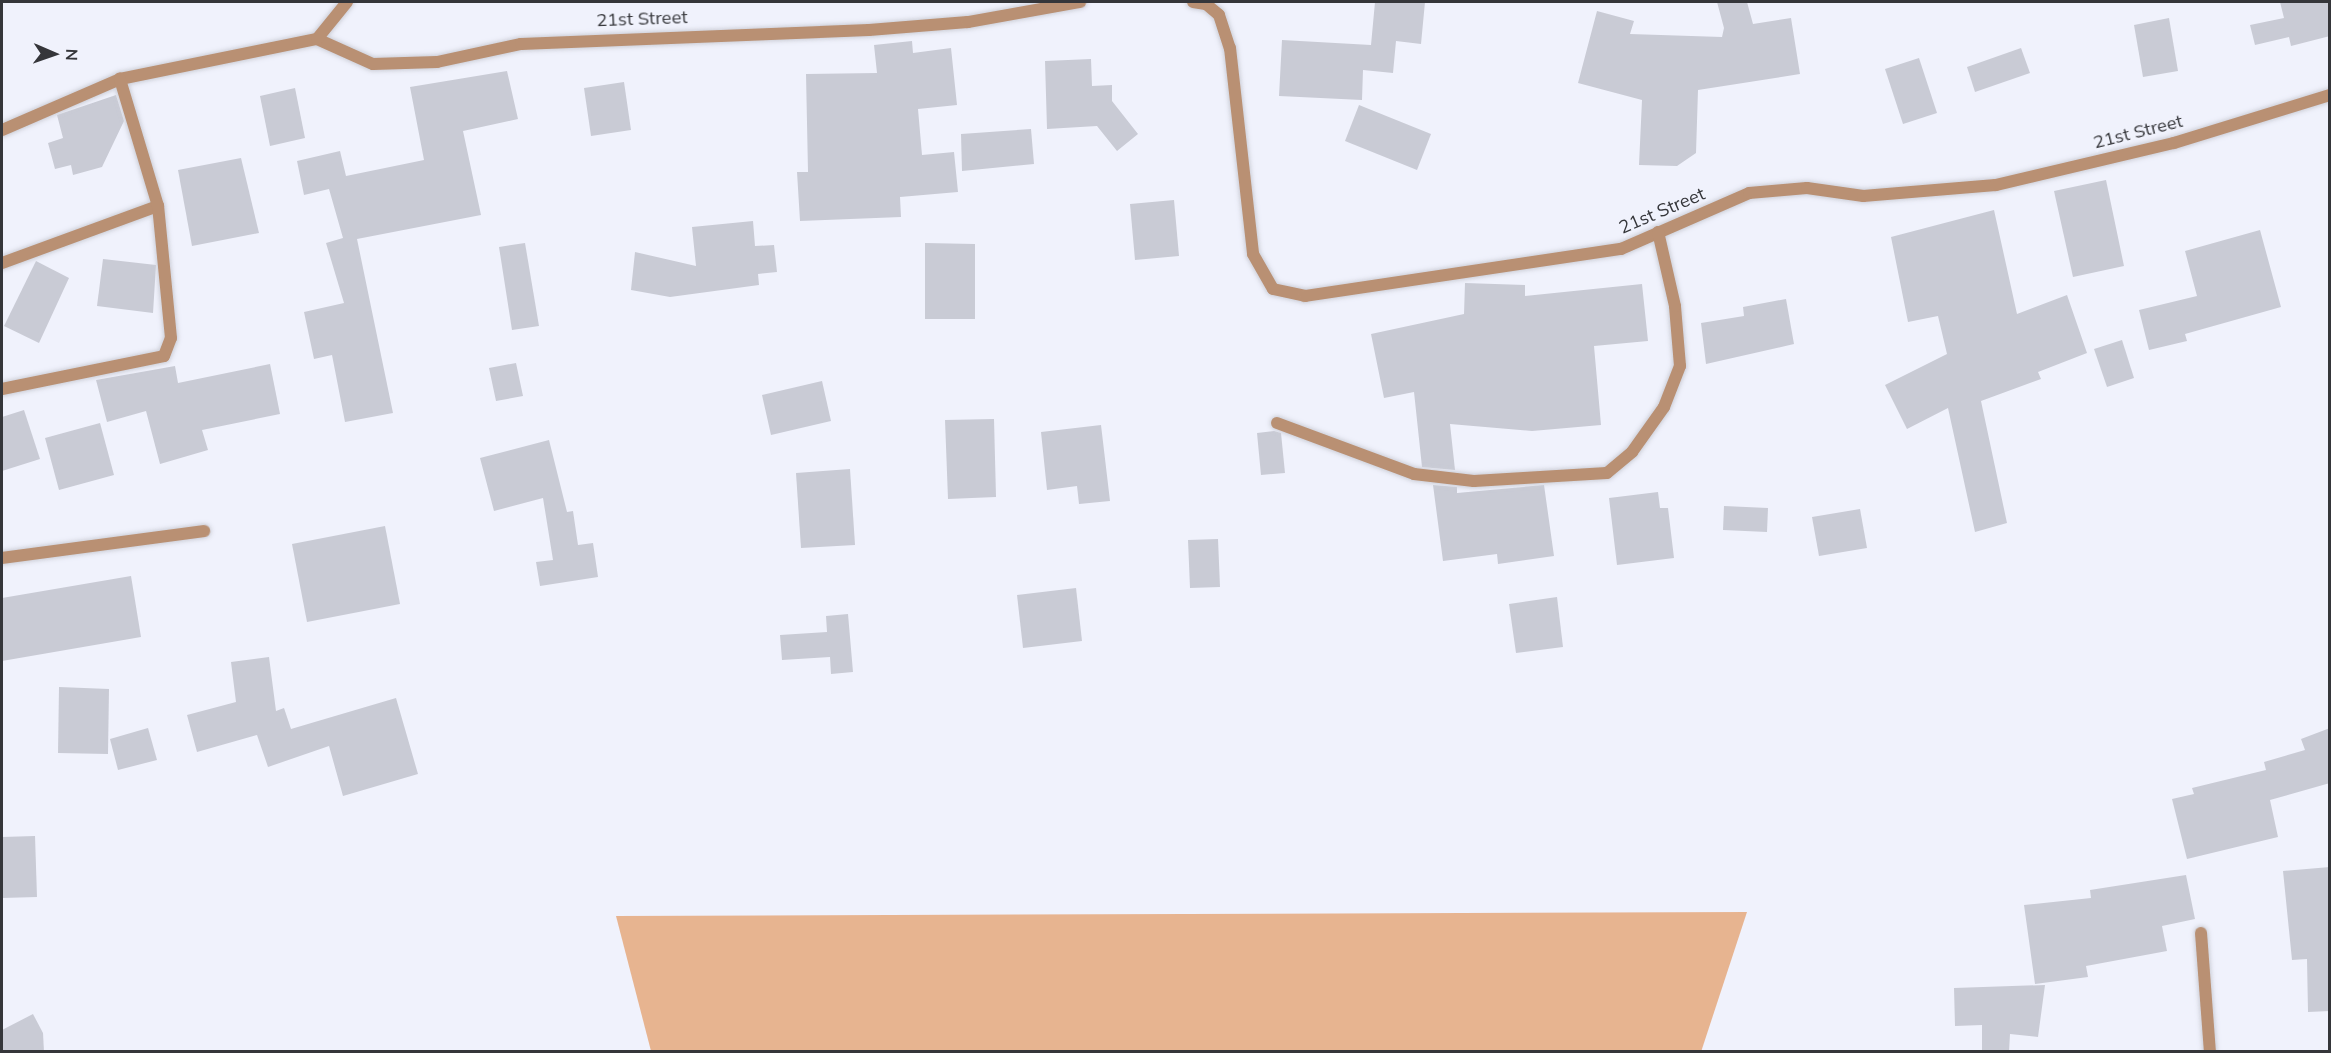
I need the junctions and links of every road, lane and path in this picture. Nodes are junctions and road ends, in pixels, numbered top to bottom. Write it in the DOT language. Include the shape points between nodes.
graph roads {
  1 [pos="347,2"];
  2 [pos="1080,2"];
  3 [pos="1193,2"];
  4 [pos="1218,2"];
  5 [pos="1219,15"];
  6 [pos="317,39"];
  7 [pos="120,79"];
  8 [pos="2330,95"];
  9 [pos="2,130"];
  10 [pos="158,206"];
  11 [pos="1658,232"];
  12 [pos="2,263"];
  13 [pos="2,389"];
  14 [pos="1277,423"];
  15 [pos="204,531"];
  16 [pos="2,558"];
  17 [pos="2201,933"];
  18 [pos="2210,1052"];
  1 -- 6 [label="street"];
  2 -- 6 [label="street, 21st Street" via="968,22 869,30 521,44 437,62 373,63"];
  3 -- 5 [label="street" via="1206,4"];
  4 -- 5 [label="street, 21st Street"];
  5 -- 11 [label="street, 21st Street" via="1230,48 1253,254 1273,289 1305,296 1621,249"];
  6 -- 7 [label="street"];
  7 -- 9 [label="street"];
  7 -- 10 [label="street"];
  8 -- 11 [label="street, 21st Street" via="2174,143 1996,185 1863,196 1807,188 1749,193"];
  10 -- 12 [label="street"];
  10 -- 13 [label="street" via="171,338 164,357"];
  11 -- 14 [label="street" via="1675,306 1680,366 1664,407 1632,452 1607,473 1474,481 1414,474"];
  15 -- 16 [label="street"];
  17 -- 18 [label="street"];
}
